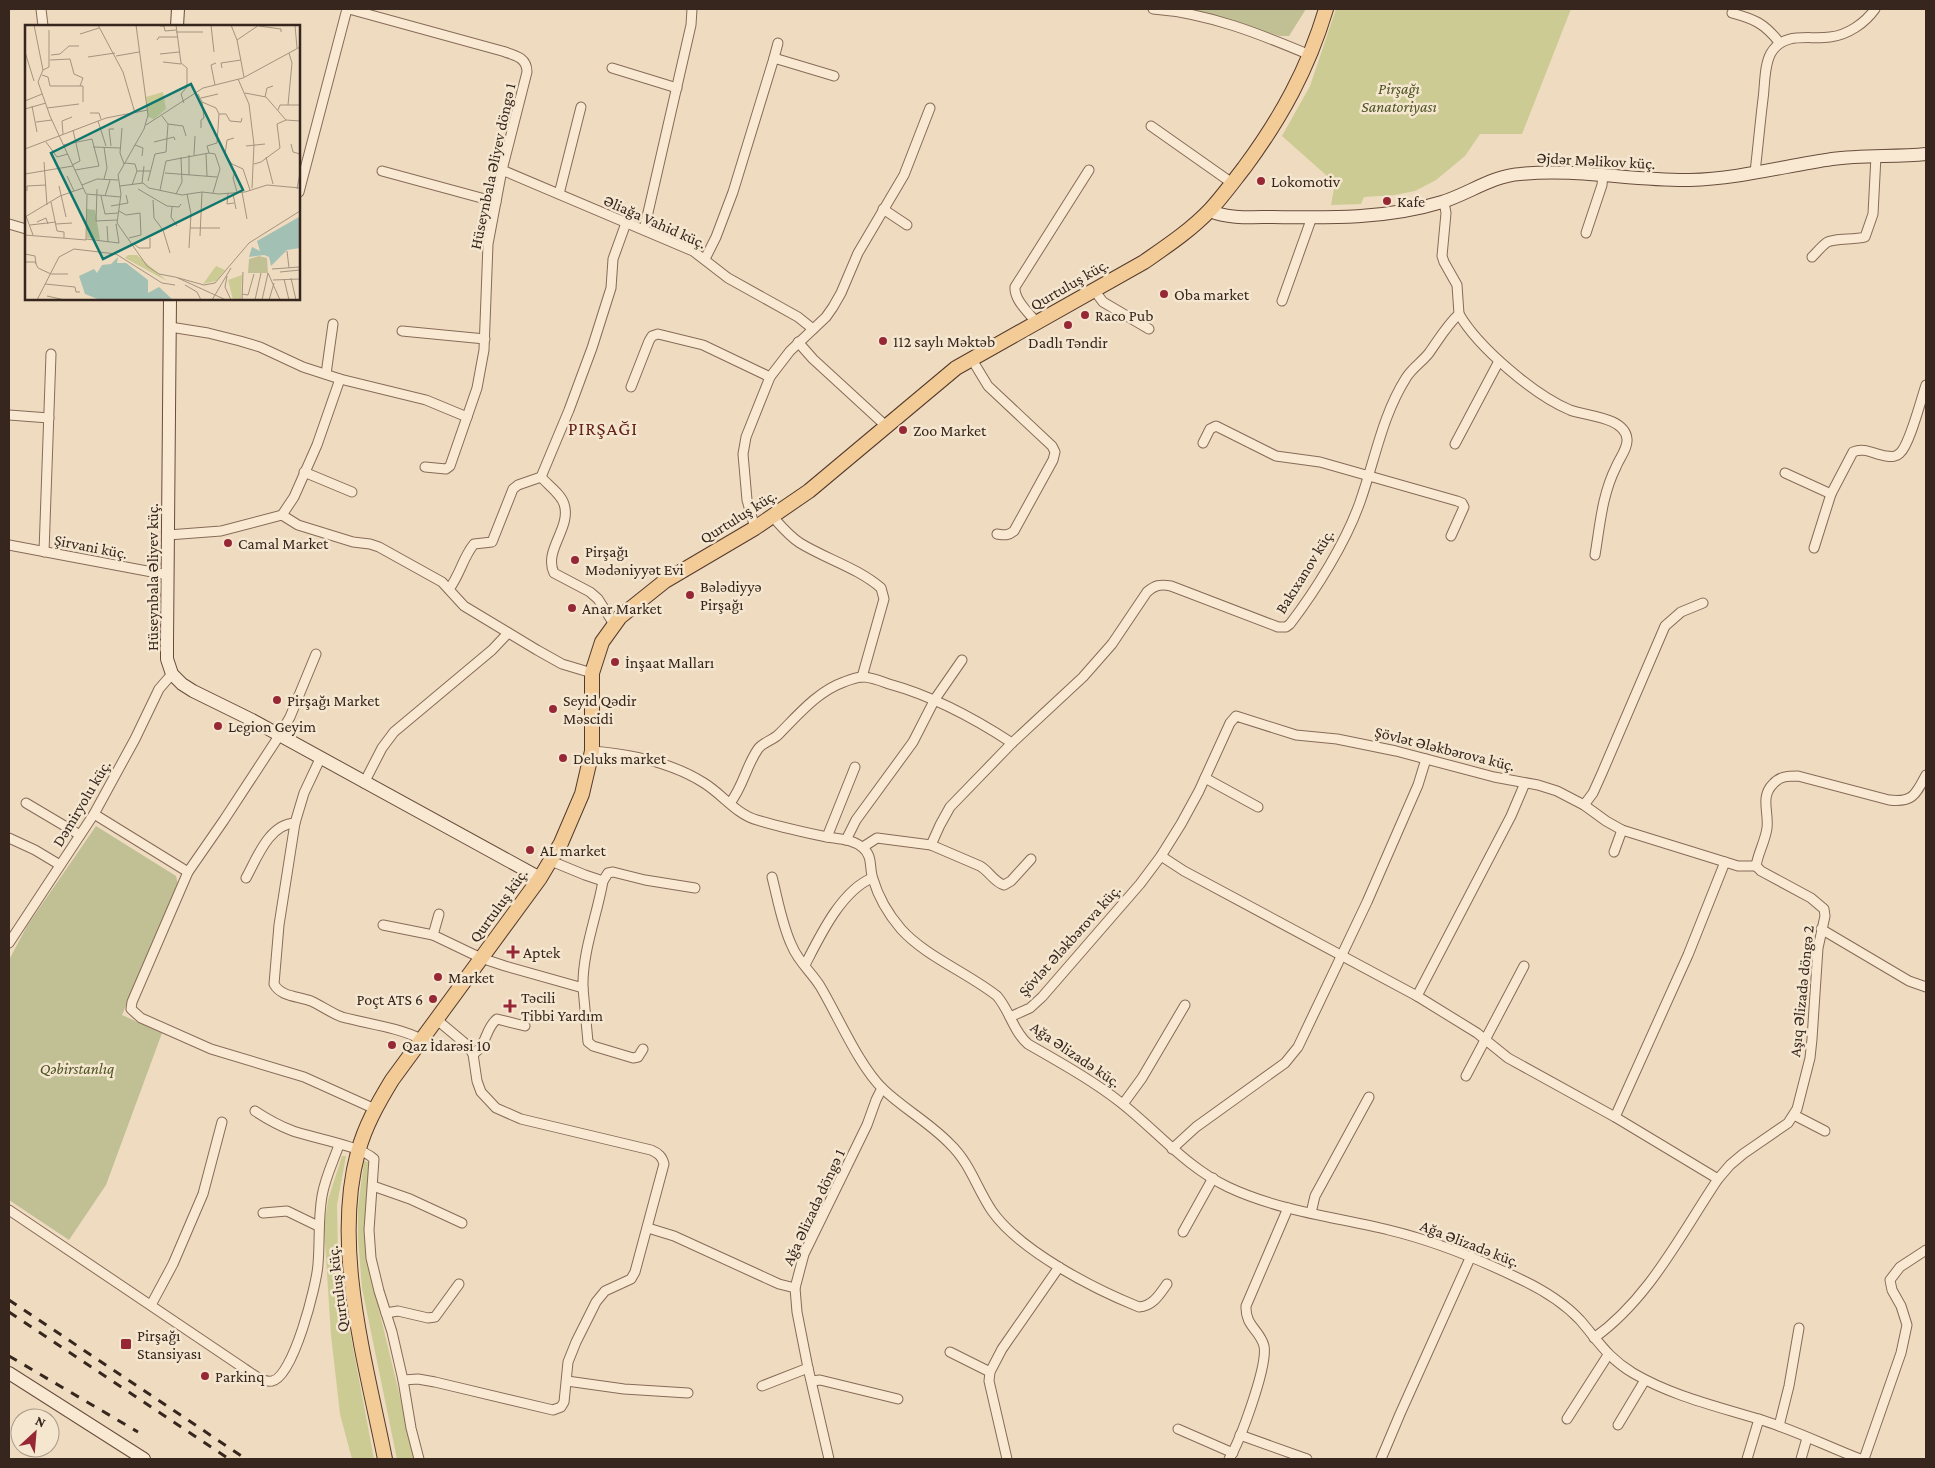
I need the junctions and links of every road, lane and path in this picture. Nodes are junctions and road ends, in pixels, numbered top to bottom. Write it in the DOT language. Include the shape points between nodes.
graph roads {
  1 [pos="42,9"];
  2 [pos="178,9"];
  3 [pos="348,9"];
  4 [pos="692,9"];
  5 [pos="1153,9"];
  6 [pos="1326,9"];
  7 [pos="1875,9"];
  8 [pos="1732,13"];
  9 [pos="43,25"];
  10 [pos="177,25"];
  11 [pos="1779,42"];
  12 [pos="778,43"];
  13 [pos="1310,55"];
  14 [pos="774,58"];
  15 [pos="612,68"];
  16 [pos="834,76"];
  17 [pos="677,88"];
  18 [pos="581,107"];
  19 [pos="930,108"];
  20 [pos="1151,126"];
  21 [pos="1926,154"];
  22 [pos="1876,156"];
  23 [pos="502,170"];
  24 [pos="1089,170"];
  25 [pos="382,171"];
  26 [pos="1755,172"];
  27 [pos="1603,174"];
  28 [pos="1232,183"];
  29 [pos="300,188"];
  30 [pos="559,194"];
  31 [pos="496,202"];
  32 [pos="1444,202"];
  33 [pos="883,209"];
  34 [pos="1210,211"];
  35 [pos="1312,217"];
  36 [pos="626,223"];
  37 [pos="9,224"];
  38 [pos="907,225"];
  39 [pos="25,229"];
  40 [pos="644,230"];
  41 [pos="1586,233"];
  42 [pos="1812,257"];
  43 [pos="705,259"];
  44 [pos="1094,290"];
  45 [pos="170,300"];
  46 [pos="1282,301"];
  47 [pos="1459,314"];
  48 [pos="1037,323"];
  49 [pos="334,324"];
  50 [pos="170,327"];
  51 [pos="813,329"];
  52 [pos="1149,329"];
  53 [pos="402,330"];
  54 [pos="484,339"];
  55 [pos="798,342"];
  56 [pos="52,354"];
  57 [pos="971,358"];
  58 [pos="1500,362"];
  59 [pos="326,374"];
  60 [pos="770,377"];
  61 [pos="340,379"];
  62 [pos="1926,385"];
  63 [pos="632,387"];
  64 [pos="9,416"];
  65 [pos="467,417"];
  66 [pos="49,418"];
  67 [pos="886,426"];
  68 [pos="1203,443"];
  69 [pos="1455,444"];
  70 [pos="425,467"];
  71 [pos="304,472"];
  72 [pos="1785,473"];
  73 [pos="1368,474"];
  74 [pos="541,477"];
  75 [pos="352,492"];
  76 [pos="1831,494"];
  77 [pos="282,515"];
  78 [pos="772,516"];
  79 [pos="755,528"];
  80 [pos="996,534"];
  81 [pos="168,535"];
  82 [pos="1451,536"];
  83 [pos="9,545"];
  84 [pos="1814,548"];
  85 [pos="44,552"];
  86 [pos="1595,556"];
  87 [pos="168,575"];
  88 [pos="449,589"];
  89 [pos="1703,602"];
  90 [pos="614,624"];
  91 [pos="508,632"];
  92 [pos="316,654"];
  93 [pos="962,660"];
  94 [pos="592,673"];
  95 [pos="172,674"];
  96 [pos="862,677"];
  97 [pos="935,699"];
  98 [pos="280,736"];
  99 [pos="1012,743"];
  100 [pos="592,751"];
  101 [pos="320,759"];
  102 [pos="1426,759"];
  103 [pos="855,767"];
  104 [pos="1926,775"];
  105 [pos="1205,778"];
  106 [pos="364,783"];
  107 [pos="1524,783"];
  108 [pos="26,803"];
  109 [pos="730,803"];
  110 [pos="1584,805"];
  111 [pos="1258,807"];
  112 [pos="94,814"];
  113 [pos="295,822"];
  114 [pos="1622,830"];
  115 [pos="80,835"];
  116 [pos="827,837"];
  117 [pos="9,838"];
  118 [pos="846,840"];
  119 [pos="931,845"];
  120 [pos="862,847"];
  121 [pos="1614,852"];
  122 [pos="1161,856"];
  123 [pos="1031,859"];
  124 [pos="551,861"];
  125 [pos="1725,862"];
  126 [pos="60,865"];
  127 [pos="1759,868"];
  128 [pos="188,872"];
  129 [pos="772,877"];
  130 [pos="246,878"];
  131 [pos="540,878"];
  132 [pos="872,878"];
  133 [pos="604,881"];
  134 [pos="695,888"];
  135 [pos="438,914"];
  136 [pos="383,925"];
  137 [pos="1821,929"];
  138 [pos="433,934"];
  139 [pos="9,943"];
  140 [pos="1341,956"];
  141 [pos="480,958"];
  142 [pos="804,966"];
  143 [pos="1524,966"];
  144 [pos="1926,987"];
  145 [pos="583,988"];
  146 [pos="1417,996"];
  147 [pos="1185,1005"];
  148 [pos="1010,1017"];
  149 [pos="436,1019"];
  150 [pos="525,1026"];
  151 [pos="421,1039"];
  152 [pos="1486,1041"];
  153 [pos="643,1049"];
  154 [pos="472,1054"];
  155 [pos="1466,1076"];
  156 [pos="882,1088"];
  157 [pos="1369,1096"];
  158 [pos="1123,1104"];
  159 [pos="375,1109"];
  160 [pos="255,1112"];
  161 [pos="1794,1115"];
  162 [pos="1615,1117"];
  163 [pos="222,1122"];
  164 [pos="1825,1131"];
  165 [pos="339,1145"];
  166 [pos="1172,1149"];
  167 [pos="358,1150"];
  168 [pos="1212,1178"];
  169 [pos="1718,1179"];
  170 [pos="373,1186"];
  171 [pos="1288,1208"];
  172 [pos="9,1210"];
  173 [pos="263,1213"];
  174 [pos="1310,1213"];
  175 [pos="462,1223"];
  176 [pos="318,1226"];
  177 [pos="648,1228"];
  178 [pos="1183,1232"];
  179 [pos="1926,1250"];
  180 [pos="1471,1256"];
  181 [pos="1059,1267"];
  182 [pos="459,1284"];
  183 [pos="1167,1284"];
  184 [pos="795,1288"];
  185 [pos="151,1305"];
  186 [pos="386,1313"];
  187 [pos="1799,1328"];
  188 [pos="1594,1338"];
  189 [pos="950,1352"];
  190 [pos="1608,1355"];
  191 [pos="808,1368"];
  192 [pos="990,1372"];
  193 [pos="9,1374"];
  194 [pos="404,1380"];
  195 [pos="1645,1380"];
  196 [pos="567,1381"];
  197 [pos="812,1381"];
  198 [pos="762,1386"];
  199 [pos="688,1393"];
  200 [pos="898,1399"];
  201 [pos="1567,1419"];
  202 [pos="1759,1419"];
  203 [pos="1618,1426"];
  204 [pos="1779,1426"];
  205 [pos="1178,1429"];
  206 [pos="1240,1434"];
  207 [pos="1807,1438"];
  208 [pos="1231,1456"];
  209 [pos="144,1459"];
  210 [pos="385,1459"];
  211 [pos="419,1459"];
  212 [pos="829,1459"];
  213 [pos="1007,1459"];
  214 [pos="1308,1459"];
  215 [pos="1382,1459"];
  216 [pos="1747,1459"];
  217 [pos="1801,1459"];
  218 [pos="1860,1459"];
  219 [pos="1864,1459"];
  1 -- 9 [label="street"];
  2 -- 10 [label="street"];
  3 -- 23 [label="street, Hüseynbala Əliyev döngə 1" via="502,50 525,61 527,72"];
  3 -- 29 [label="street"];
  4 -- 17 [label="street"];
  5 -- 13 [label="street" via="1185,13 1235,27"];
  6 -- 13 [label="main road, Qurtuluş küç."];
  7 -- 11 [label="street" via="1849,32 1832,37 1789,38"];
  8 -- 11 [label="street" via="1753,18"];
  11 -- 26 [label="street" via="1770,55 1765,77"];
  12 -- 14 [label="street"];
  13 -- 28 [label="main road, Qurtuluş küç." via="1282,112"];
  14 -- 16 [label="street"];
  14 -- 43 [label="street" via="733,192"];
  15 -- 17 [label="street"];
  17 -- 40 [label="street"];
  18 -- 30 [label="street"];
  19 -- 33 [label="street" via="904,175"];
  20 -- 28 [label="street"];
  21 -- 22 [label="street, Əjdər Məlikov küç."];
  22 -- 26 [label="street, Əjdər Məlikov küç." via="1833,159"];
  22 -- 42 [label="street" via="1873,214 1865,237 1830,241"];
  23 -- 30 [label="street, Əliağa Vahid küç."];
  23 -- 31 [label="street, Hüseynbala Əliyev döngə 1"];
  24 -- 48 [label="street" via="1015,287 1017,298"];
  25 -- 31 [label="street"];
  26 -- 27 [label="street, Əjdər Məlikov küç." via="1692,180"];
  27 -- 32 [label="street, Əjdər Məlikov küç." via="1540,172 1508,176"];
  27 -- 41 [label="street"];
  28 -- 34 [label="main road, Qurtuluş küç."];
  30 -- 36 [label="street, Əliağa Vahid küç."];
  31 -- 54 [label="street, Hüseynbala Əliyev döngə 1" via="486,265"];
  32 -- 35 [label="street, Əjdər Məlikov küç." via="1392,213"];
  32 -- 47 [label="street" via="1442,256 1457,285"];
  33 -- 38 [label="street"];
  33 -- 51 [label="street" via="833,307"];
  34 -- 35 [label="street, Əjdər Məlikov küç." via="1227,216"];
  34 -- 44 [label="main road, Qurtuluş küç." via="1144,262"];
  35 -- 46 [label="street"];
  36 -- 40 [label="street, Əliağa Vahid küç."];
  36 -- 74 [label="street" via="613,259 611,288 592,348"];
  37 -- 39 [label="street"];
  40 -- 43 [label="street, Əliağa Vahid küç."];
  43 -- 51 [label="street, Əliağa Vahid küç." via="728,278 798,317"];
  44 -- 48 [label="main road, Qurtuluş küç."];
  44 -- 52 [label="street" via="1103,302"];
  45 -- 50 [label="street, Hüseynbala Əliyev küç."];
  47 -- 58 [label="street"];
  47 -- 73 [label="street, Bakıxanov küç." via="1407,375 1396,394"];
  48 -- 57 [label="main road, Qurtuluş küç."];
  49 -- 59 [label="street"];
  50 -- 59 [label="street" via="253,345"];
  50 -- 81 [label="street, Hüseynbala Əliyev küç."];
  51 -- 55 [label="street"];
  53 -- 54 [label="street"];
  54 -- 65 [label="street, Hüseynbala Əliyev döngə 1" via="477,388"];
  55 -- 60 [label="street"];
  55 -- 67 [label="street" via="812,359"];
  56 -- 66 [label="street"];
  57 -- 67 [label="main road, Qurtuluş küç." via="944,376"];
  57 -- 80 [label="street" via="988,386 1055,452 1014,531 1005,536"];
  58 -- 69 [label="street"];
  58 -- 86 [label="street" via="1568,409 1607,419 1623,429 1626,445 1604,499"];
  59 -- 61 [label="street"];
  60 -- 63 [label="street" via="703,346 658,334 649,341"];
  60 -- 79 [label="street" via="746,437 743,454 747,500"];
  61 -- 65 [label="street" via="426,400"];
  61 -- 71 [label="street"];
  62 -- 76 [label="street" via="1903,451 1893,457 1865,449 1853,452"];
  64 -- 66 [label="street"];
  65 -- 70 [label="street, Hüseynbala Əliyev döngə 1" via="450,466 446,469"];
  66 -- 85 [label="street"];
  67 -- 78 [label="main road, Qurtuluş küç." via="809,491"];
  68 -- 73 [label="street" via="1210,429 1216,426 1276,456 1320,462"];
  71 -- 75 [label="street"];
  71 -- 77 [label="street"];
  72 -- 76 [label="street"];
  73 -- 82 [label="street" via="1462,503 1463,512"];
  73 -- 99 [label="street, Bakıxanov küç." via="1360,504 1343,539 1318,584 1286,627 1278,627 1171,586 1154,586 1112,644 1083,677"];
  74 -- 88 [label="street" via="514,489 492,542 474,544"];
  74 -- 90 [label="street" via="561,498 566,511 550,564 554,573 590,592"];
  76 -- 84 [label="street"];
  77 -- 81 [label="street" via="222,531"];
  77 -- 88 [label="street" via="298,526 379,547 430,574"];
  78 -- 79 [label="main road, Qurtuluş küç."];
  78 -- 96 [label="street" via="800,543 881,588 884,600"];
  79 -- 90 [label="main road, Qurtuluş küç." via="665,581"];
  81 -- 87 [label="street, Hüseynbala Əliyev küç."];
  83 -- 85 [label="street, Şirvani küç."];
  85 -- 87 [label="street, Şirvani küç."];
  87 -- 95 [label="street, Hüseynbala Əliyev küç." via="167,650"];
  88 -- 91 [label="street" via="464,606"];
  89 -- 110 [label="street" via="1681,612 1665,626 1593,793"];
  90 -- 94 [label="main road, Qurtuluş küç." via="602,642"];
  91 -- 94 [label="street" via="551,658"];
  91 -- 106 [label="street" via="492,650 394,732"];
  92 -- 98 [label="street"];
  93 -- 97 [label="street"];
  94 -- 100 [label="main road, Qurtuluş küç."];
  95 -- 98 [label="street" via="193,691"];
  95 -- 112 [label="street, Dəmiryolu küç." via="154,697"];
  96 -- 97 [label="street"];
  96 -- 109 [label="street" via="831,688 778,735 759,747"];
  97 -- 99 [label="street"];
  97 -- 118 [label="street" via="913,742 856,820"];
  98 -- 101 [label="street"];
  98 -- 128 [label="street"];
  99 -- 119 [label="street, Bakıxanov küç." via="950,807"];
  100 -- 109 [label="street" via="663,764 704,783"];
  100 -- 124 [label="main road, Qurtuluş küç." via="582,794"];
  101 -- 106 [label="street"];
  101 -- 113 [label="street"];
  102 -- 105 [label="street, Şövlət Ələkbərova küç." via="1337,739 1296,735 1236,716"];
  102 -- 107 [label="street, Şövlət Ələkbərova küç."];
  102 -- 140 [label="street" via="1396,838"];
  103 -- 116 [label="street"];
  104 -- 127 [label="street" via="1911,797 1902,801 1798,776 1777,779 1768,788 1765,798 1768,825"];
  105 -- 111 [label="street"];
  105 -- 122 [label="street, Şövlət Ələkbərova küç."];
  106 -- 131 [label="street"];
  107 -- 110 [label="street, Şövlət Ələkbərova küç." via="1557,791"];
  107 -- 146 [label="street" via="1511,816"];
  108 -- 115 [label="street"];
  109 -- 116 [label="street" via="754,819"];
  110 -- 114 [label="street, Şövlət Ələkbərova küç."];
  112 -- 115 [label="street, Dəmiryolu küç."];
  112 -- 128 [label="street"];
  113 -- 130 [label="street" via="286,823 269,838"];
  113 -- 151 [label="street" via="279,925 274,984 282,993 341,1016 400,1030"];
  114 -- 121 [label="street"];
  114 -- 125 [label="street, Şövlət Ələkbərova küç."];
  115 -- 126 [label="street, Dəmiryolu küç."];
  116 -- 118 [label="street"];
  117 -- 126 [label="street"];
  118 -- 120 [label="street"];
  119 -- 120 [label="street" via="877,838"];
  119 -- 123 [label="street" via="980,866 1004,885"];
  120 -- 132 [label="street, Ağa Əlizadə küç." via="870,859"];
  122 -- 140 [label="street"];
  122 -- 148 [label="street, Şövlət Ələkbərova küç." via="1042,997 1030,1008"];
  124 -- 131 [label="main road, Qurtuluş küç."];
  124 -- 133 [label="street"];
  125 -- 127 [label="street, Şövlət Ələkbərova küç."];
  125 -- 162 [label="street" via="1688,955"];
  126 -- 139 [label="street, Dəmiryolu küç."];
  127 -- 137 [label="street, Aşıq Əlizadə döngə 2" via="1822,905 1825,916"];
  128 -- 159 [label="street" via="131,1009 135,1014 211,1049 304,1077"];
  129 -- 142 [label="street" via="789,939"];
  131 -- 141 [label="main road, Qurtuluş küç."];
  132 -- 142 [label="street" via="861,883 844,900"];
  132 -- 148 [label="street, Ağa Əlizadə küç." via="901,929 992,992 1005,1005"];
  133 -- 134 [label="street" via="608,873 613,872"];
  133 -- 145 [label="street" via="582,971"];
  135 -- 138 [label="street"];
  136 -- 138 [label="street"];
  137 -- 144 [label="street" via="1909,981"];
  137 -- 161 [label="street, Aşıq Əlizadə döngə 2" via="1810,1058"];
  138 -- 141 [label="street"];
  140 -- 146 [label="street"];
  140 -- 166 [label="street" via="1298,1047 1285,1063 1196,1127"];
  141 -- 145 [label="street"];
  141 -- 149 [label="main road, Qurtuluş küç."];
  142 -- 156 [label="street" via="863,1063"];
  143 -- 152 [label="street"];
  145 -- 153 [label="street" via="588,1042 633,1058 638,1057"];
  146 -- 152 [label="street"];
  147 -- 158 [label="street"];
  148 -- 158 [label="street, Ağa Əlizadə küç." via="1020,1037 1028,1044"];
  149 -- 151 [label="main road, Qurtuluş küç."];
  149 -- 154 [label="street" via="467,1045"];
  150 -- 154 [label="street" via="497,1018 484,1044"];
  151 -- 159 [label="main road, Qurtuluş küç."];
  152 -- 155 [label="street"];
  152 -- 162 [label="street" via="1508,1058"];
  154 -- 177 [label="street" via="481,1092 496,1108 507,1114 658,1153 663,1158 663,1173"];
  156 -- 181 [label="street" via="950,1144 967,1164 991,1210 1002,1223"];
  156 -- 184 [label="street, Ağa Əlizadə döngə 1" via="804,1254"];
  157 -- 174 [label="street"];
  158 -- 166 [label="street, Ağa Əlizadə küç."];
  159 -- 167 [label="main road, Qurtuluş küç."];
  160 -- 165 [label="street" via="293,1131"];
  161 -- 164 [label="street"];
  161 -- 169 [label="street, Aşıq Əlizadə döngə 2" via="1788,1123 1730,1165"];
  162 -- 169 [label="street"];
  163 -- 185 [label="street" via="203,1194 173,1264"];
  165 -- 167 [label="street"];
  165 -- 176 [label="street" via="322,1195"];
  166 -- 168 [label="street, Ağa Əlizadə küç."];
  167 -- 170 [label="street" via="374,1160"];
  167 -- 210 [label="main road, Qurtuluş küç." via="349,1199 350,1268"];
  168 -- 171 [label="street, Ağa Əlizadə küç." via="1250,1196"];
  168 -- 178 [label="street"];
  169 -- 188 [label="street, Aşıq Əlizadə döngə 2" via="1648,1284 1622,1315"];
  170 -- 175 [label="street"];
  170 -- 186 [label="street" via="369,1230 371,1258"];
  171 -- 174 [label="street, Ağa Əlizadə küç."];
  171 -- 206 [label="street" via="1246,1306 1249,1323 1264,1344 1265,1353 1259,1381"];
  172 -- 185 [label="street"];
  173 -- 176 [label="street" via="287,1211"];
  174 -- 180 [label="street, Ağa Əlizadə küç." via="1413,1236"];
  176 -- 185 [label="street" via="316,1277 294,1356 278,1379 264,1381"];
  177 -- 184 [label="street"];
  177 -- 196 [label="street" via="636,1272 631,1279 606,1292 596,1302 568,1362"];
  179 -- 219 [label="street" via="1900,1267 1890,1280 1907,1325 1901,1354"];
  180 -- 188 [label="street, Ağa Əlizadə küç." via="1554,1298"];
  180 -- 215 [label="street"];
  181 -- 183 [label="street" via="1139,1307 1153,1303"];
  181 -- 192 [label="street" via="1002,1349"];
  182 -- 186 [label="street" via="435,1317 398,1311"];
  184 -- 191 [label="street, Ağa Əlizadə döngə 1"];
  186 -- 194 [label="street"];
  187 -- 204 [label="street"];
  188 -- 190 [label="street, Ağa Əlizadə küç."];
  189 -- 192 [label="street"];
  190 -- 195 [label="street, Ağa Əlizadə küç."];
  190 -- 201 [label="street"];
  191 -- 197 [label="street, Ağa Əlizadə döngə 1"];
  191 -- 198 [label="street"];
  192 -- 213 [label="street" via="989,1381"];
  193 -- 209 [label="street"];
  194 -- 196 [label="street" via="434,1382 553,1410 564,1402"];
  194 -- 211 [label="street"];
  195 -- 202 [label="street, Ağa Əlizadə küç." via="1692,1399"];
  195 -- 203 [label="street"];
  196 -- 199 [label="street" via="624,1390"];
  197 -- 200 [label="street" via="820,1380"];
  197 -- 212 [label="street, Ağa Əlizadə döngə 1"];
  202 -- 204 [label="street, Ağa Əlizadə küç."];
  202 -- 216 [label="street"];
  204 -- 207 [label="street, Ağa Əlizadə küç."];
  205 -- 208 [label="street"];
  206 -- 208 [label="street"];
  206 -- 214 [label="street"];
  207 -- 217 [label="street"];
  207 -- 218 [label="street, Ağa Əlizadə küç."];
}
